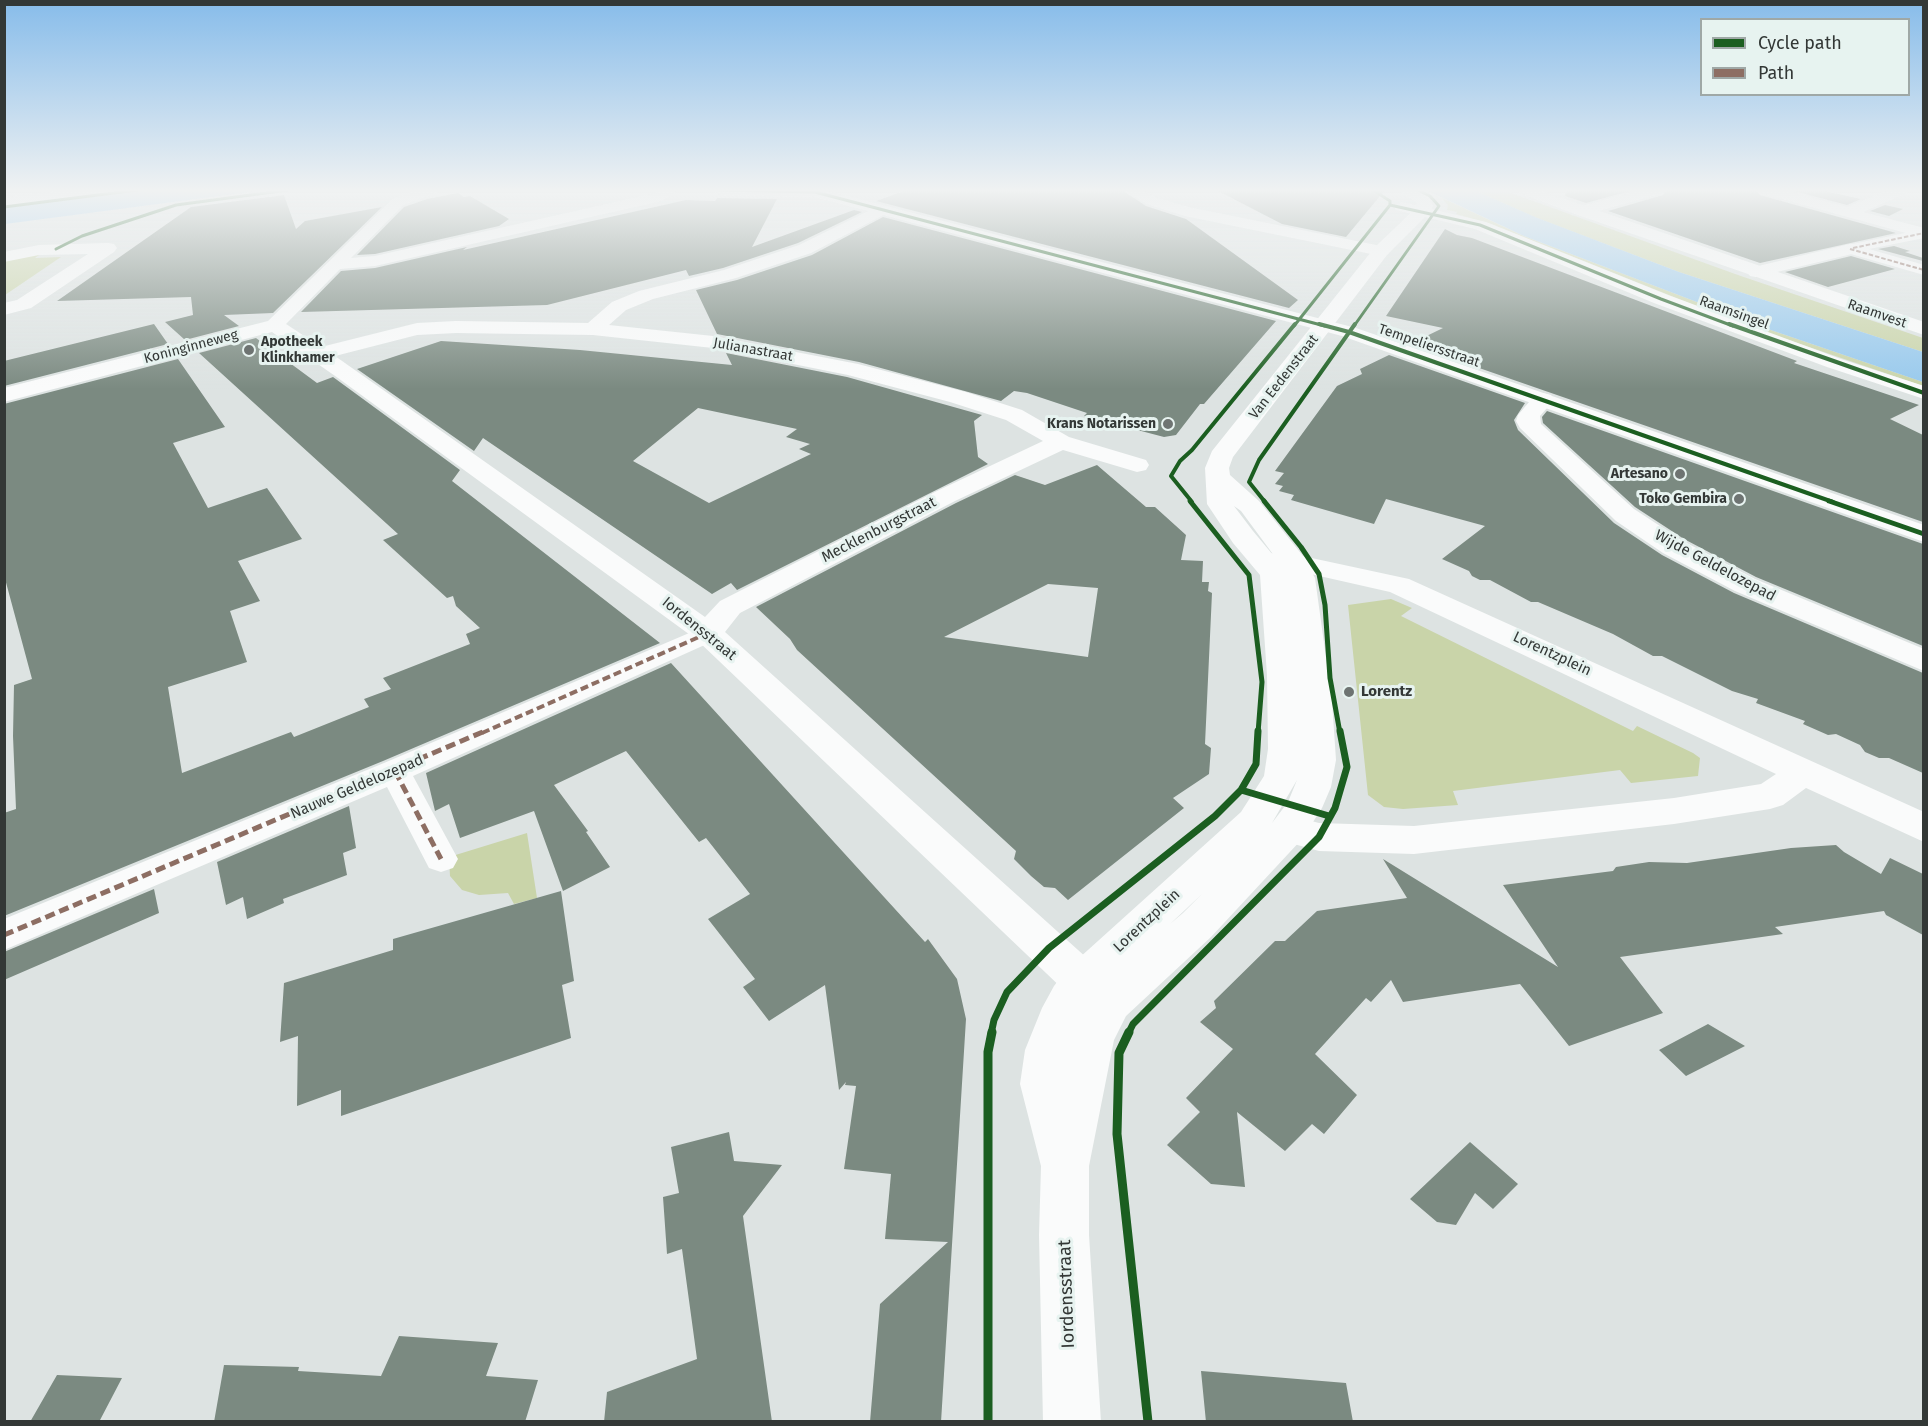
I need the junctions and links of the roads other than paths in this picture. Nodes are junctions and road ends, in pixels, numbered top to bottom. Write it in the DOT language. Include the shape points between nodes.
graph roads {
  1 [pos="95,257"];
  2 [pos="343,257"];
  3 [pos="395,257"];
  4 [pos="782,257"];
  5 [pos="1060,257"];
  6 [pos="1377,257"];
  7 [pos="1557,257"];
  8 [pos="1712,257"];
  9 [pos="1819,257"];
  10 [pos="1876,257"];
  11 [pos="336,264"];
  12 [pos="1923,270"];
  13 [pos="1756,272"];
  14 [pos="4,309"];
  15 [pos="275,325"];
  16 [pos="1325,325"];
  17 [pos="1923,329"];
  18 [pos="593,330"];
  19 [pos="319,354"];
  20 [pos="1923,393"];
  21 [pos="4,395"];
  22 [pos="1544,400"];
  23 [pos="1061,442"];
  24 [pos="1137,465"];
  25 [pos="1923,534"];
  26 [pos="1279,562"];
  27 [pos="708,633"];
  28 [pos="1923,661"];
  29 [pos="395,771"];
  30 [pos="1803,772"];
  31 [pos="1923,828"];
  32 [pos="1289,829"];
  33 [pos="441,859"];
  34 [pos="4,935"];
  35 [pos="1097,992"];
  36 [pos="1072,1422"];
  1 -- 14 [label="street" via="24,304"];
  2 -- 11 [label="street"];
  3 -- 11 [label="street"];
  4 -- 18 [label="street" via="619,306"];
  5 -- 16 [label="street, Tempeliersstraat"];
  6 -- 16 [label="street, Van Eedenstraat"];
  7 -- 20 [label="street, Raamsingel" via="1650,295"];
  8 -- 13 [label="street, Raamvest"];
  9 -- 13 [label="street"];
  10 -- 12 [label="street"];
  11 -- 15 [label="street"];
  13 -- 17 [label="street, Raamvest"];
  15 -- 19 [label="street, Iordensstraat"];
  15 -- 21 [label="street, Koninginneweg"];
  16 -- 22 [label="street, Tempeliersstraat"];
  16 -- 26 [label="street, Van Eedenstraat" via="1221,456 1217,468 1220,504 1244,537"];
  18 -- 19 [label="street, Julianastraat" via="417,329"];
  18 -- 23 [label="street, Julianastraat" via="713,342 850,369 1014,415"];
  19 -- 27 [label="street, Iordensstraat"];
  22 -- 25 [label="street, Tempeliersstraat"];
  22 -- 28 [label="street, Wijde Geldelozepad" via="1529,415 1532,428 1625,515 1673,547 1745,585"];
  23 -- 24 [label="street, Julianastraat"];
  23 -- 27 [label="street, Mecklenburgstraat" via="730,607"];
  26 -- 30 [label="street, Lorentzplein" via="1399,585"];
  26 -- 32 [label="street" via="1301,578 1319,760 1304,808"];
  26 -- 35 [label="street, Lorentzplein" via="1274,574 1283,675 1285,749 1281,777 1254,822"];
  27 -- 29 [label="street, Nauwe Geldelozepad"];
  27 -- 35 [label="street, Iordensstraat"];
  29 -- 33 [label="street"];
  29 -- 34 [label="street, Nauwe Geldelozepad"];
  30 -- 31 [label="street, Lorentzplein"];
  30 -- 32 [label="street" via="1770,796 1674,811 1414,840 1318,837"];
  32 -- 35 [label="street" via="1197,925"];
  35 -- 36 [label="street, Iordensstraat" via="1092,1038 1065,1166"];
}
